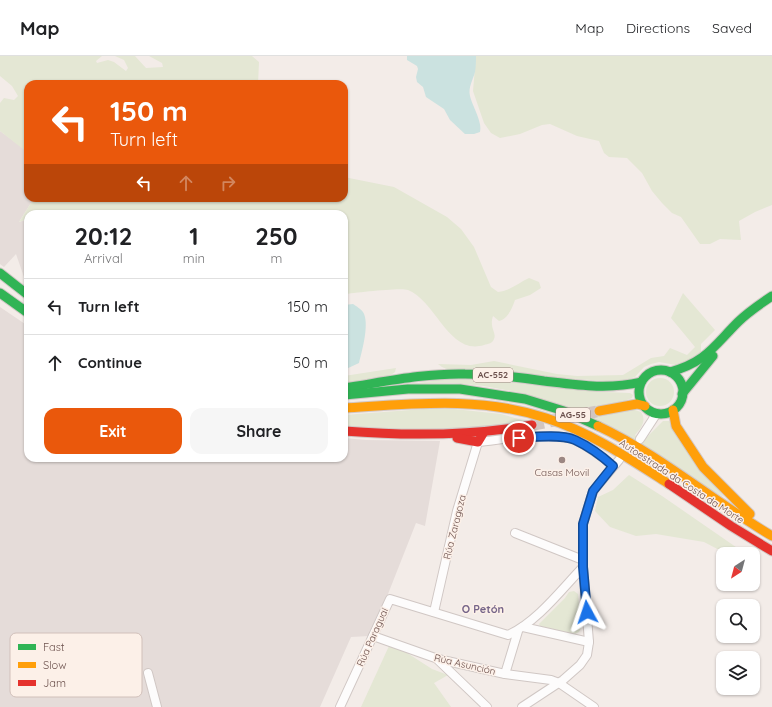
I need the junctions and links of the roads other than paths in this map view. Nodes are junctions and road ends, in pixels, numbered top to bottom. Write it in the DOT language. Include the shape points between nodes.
graph roads {
  1 [pos="0,273"];
  2 [pos="0,278"];
  3 [pos="24,293"];
  4 [pos="24,293"];
  5 [pos="1,294"];
  6 [pos="772,296"];
  7 [pos="24,310"];
  8 [pos="725,337"];
  9 [pos="670,372"];
  10 [pos="641,382"];
  11 [pos="348,387"];
  12 [pos="682,394"];
  13 [pos="348,395"];
  14 [pos="645,406"];
  15 [pos="348,408"];
  16 [pos="673,410"];
  17 [pos="599,411"];
  18 [pos="657,413"];
  19 [pos="532,426"];
  20 [pos="348,431"];
  21 [pos="484,432"];
  22 [pos="443,434"];
  23 [pos="640,439"];
  24 [pos="478,442"];
  25 [pos="772,529"];
  26 [pos="515,533"];
  27 [pos="772,536"];
  28 [pos="772,551"];
  29 [pos="583,564"];
  30 [pos="434,612"];
  31 [pos="520,629"];
  32 [pos="373,636"];
  33 [pos="589,642"];
  34 [pos="438,659"];
  35 [pos="148,673"];
  36 [pos="505,674"];
  37 [pos="559,683"];
  38 [pos="537,698"];
  39 [pos="157,707"];
  40 [pos="340,707"];
  41 [pos="487,707"];
  42 [pos="522,707"];
  43 [pos="539,707"];
  44 [pos="594,707"];
  1 -- 3 [label="main road"];
  2 -- 4 [label="main road"];
  5 -- 7 [label="main road"];
  6 -- 8 [label="main road, AC-552" via="755,307"];
  8 -- 9 [label="main road, AC-552" via="692,366"];
  8 -- 12 [label="main road, AC-552"];
  9 -- 10 [label="main road, AC-552" via="651,372"];
  9 -- 12 [label="main road" via="680,381"];
  10 -- 11 [label="main road, AC-552" via="616,388 502,376 447,374"];
  10 -- 14 [label="main road" via="639,395"];
  12 -- 16 [label="main road, AC-552" via="681,400"];
  13 -- 27 [label="main road, Autoestrada da Costa da Morte / AG-55" via="408,389 460,389 525,399 564,411 646,453"];
  14 -- 17 [label="main road" via="638,404"];
  14 -- 18 [label="main road"];
  15 -- 28 [label="main road, Autoestrada da Costa da Morte / AG-55" via="461,403 526,412 554,421 635,462"];
  16 -- 18 [label="main road"];
  16 -- 25 [label="main road" via="676,426 703,468 738,503"];
  18 -- 23 [label="street"];
  19 -- 21 [label="main road"];
  20 -- 22 [label="main road"];
  21 -- 22 [label="main road"];
  21 -- 24 [label="main road"];
  22 -- 24 [label="main road"];
  24 -- 29 [label="street" via="546,436 574,440 616,463 593,491 583,524"];
  24 -- 30 [label="street, Rúa Zaragoza" via="457,511"];
  26 -- 29 [label="street"];
  29 -- 31 [label="street" via="536,616"];
  29 -- 33 [label="street"];
  30 -- 31 [label="street, Rúa Paraguai" via="508,635"];
  30 -- 32 [label="street, Rúa Paraguai" via="390,599"];
  31 -- 33 [label="street, Rúa Paraguai"];
  31 -- 36 [label="street"];
  32 -- 34 [label="street, Rúa Asunción"];
  32 -- 40 [label="street, Rúa Paraguai"];
  33 -- 37 [label="street" via="587,655 580,665"];
  34 -- 36 [label="street, Rúa Asunción"];
  34 -- 41 [label="street"];
  35 -- 39 [label="street"];
  36 -- 37 [label="street, Rúa Asunción"];
  37 -- 38 [label="street"];
  37 -- 44 [label="street"];
  38 -- 42 [label="street"];
  38 -- 43 [label="street"];
}
